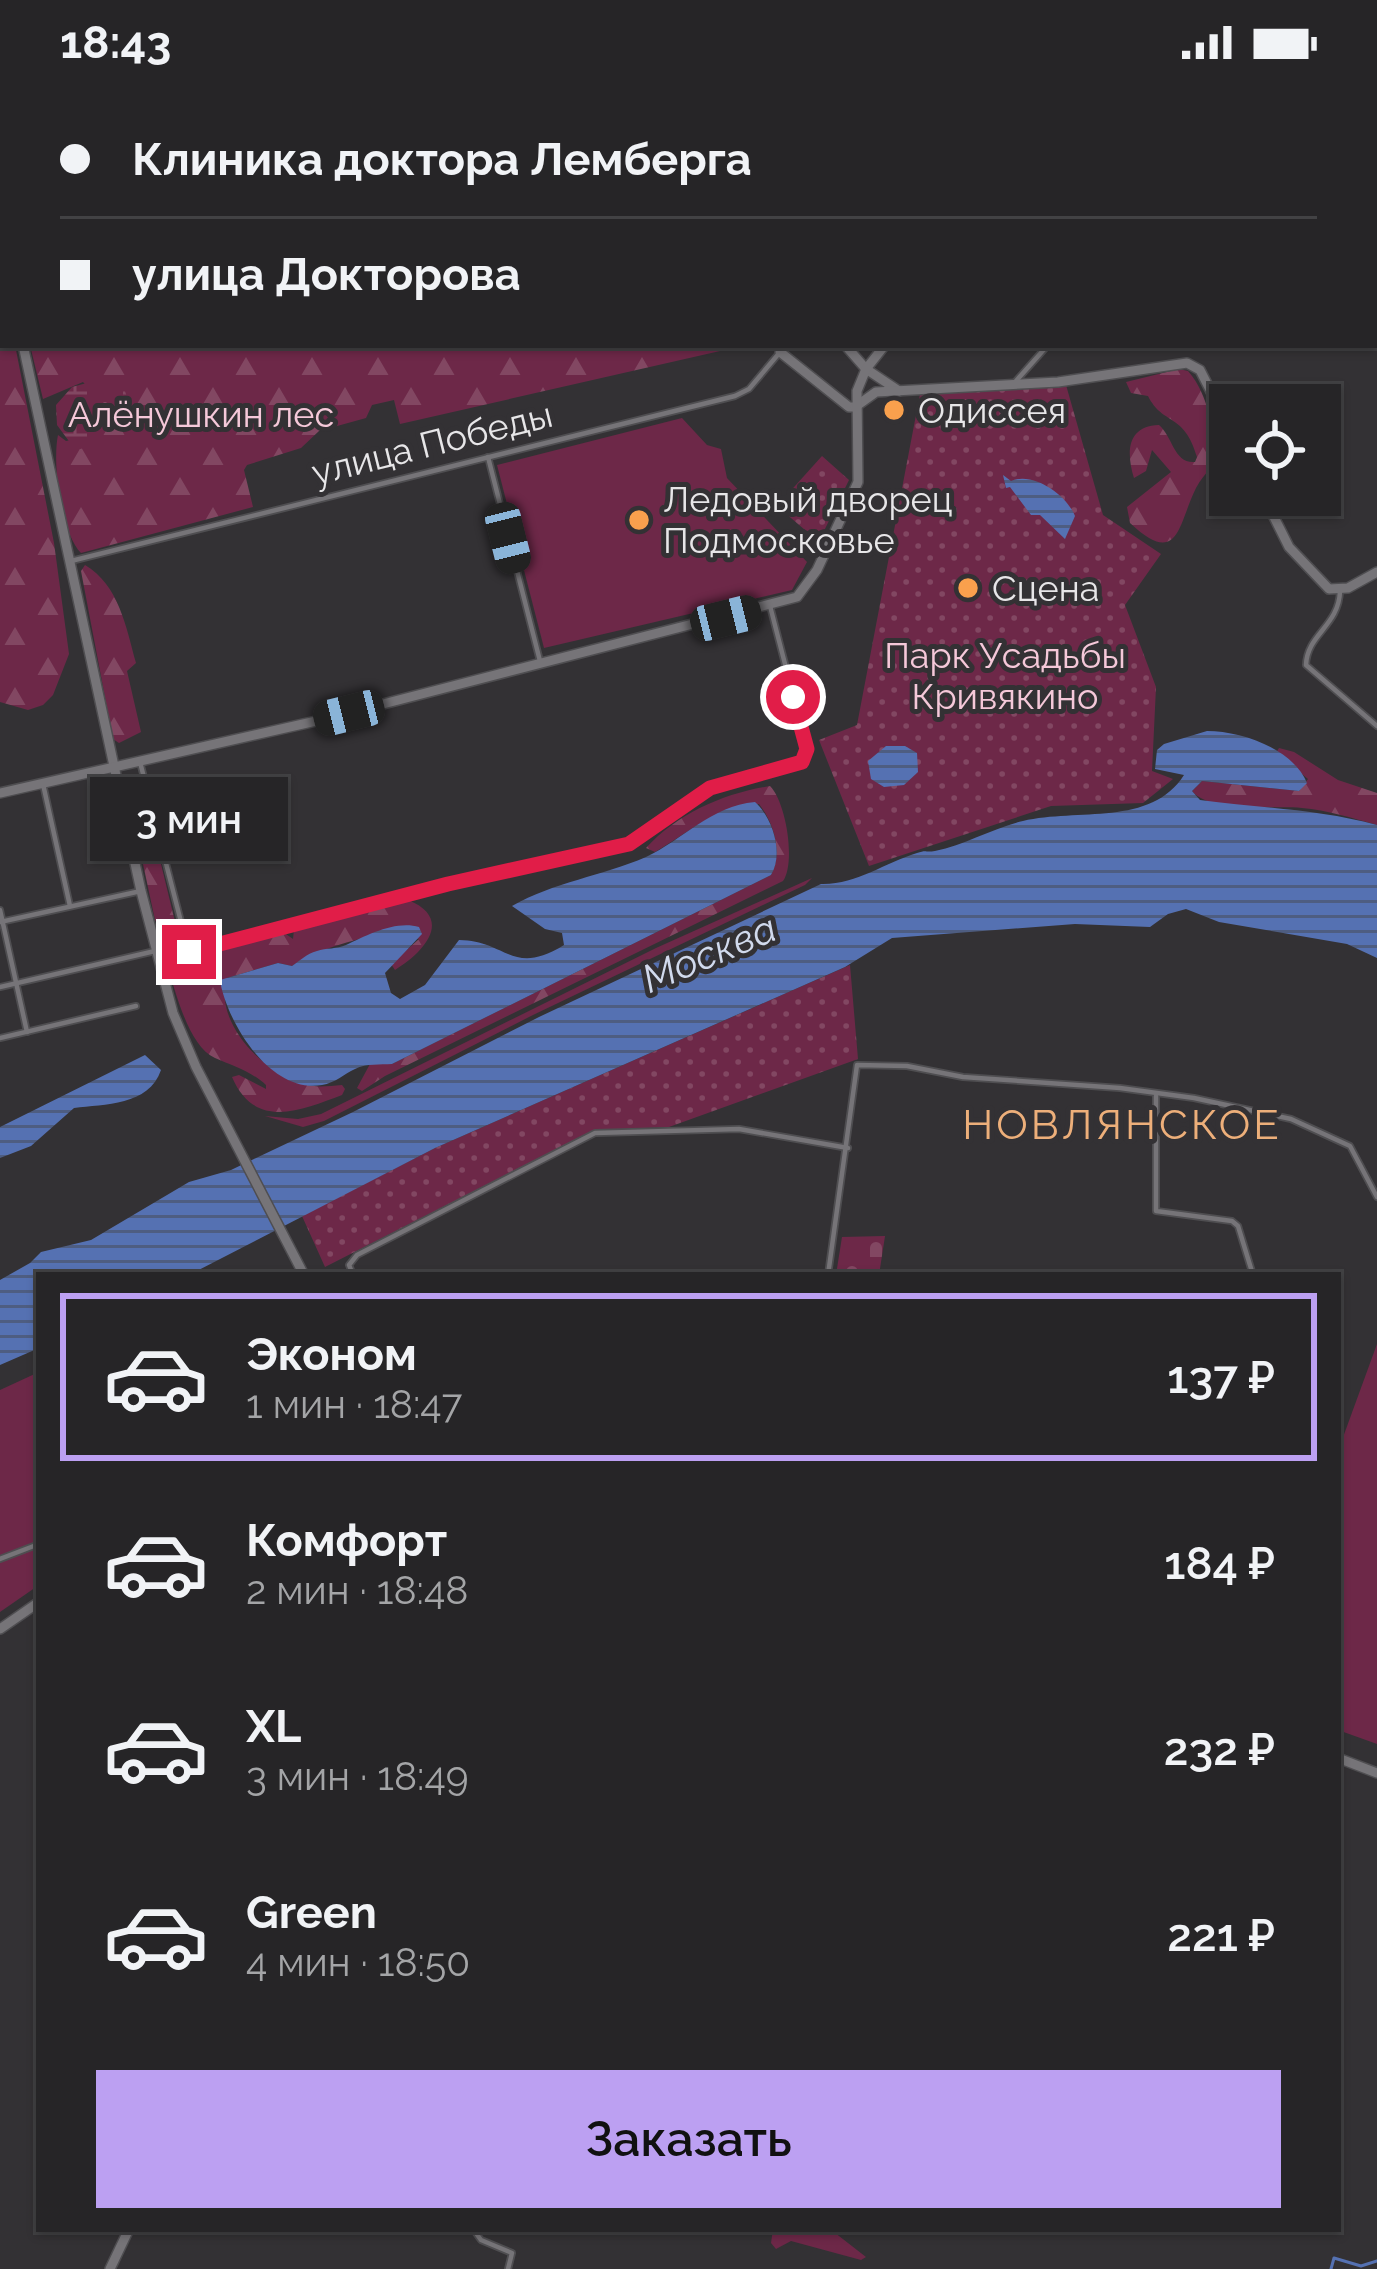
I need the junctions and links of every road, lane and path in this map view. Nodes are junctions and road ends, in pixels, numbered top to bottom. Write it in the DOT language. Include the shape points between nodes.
graph roads {
  1 [pos="24,348"];
  2 [pos="848,348"];
  3 [pos="883,348"];
  4 [pos="1046,348"];
  5 [pos="783,349"];
  6 [pos="866,369"];
  7 [pos="1016,385"];
  8 [pos="1209,388"];
  9 [pos="899,392"];
  10 [pos="855,407"];
  11 [pos="488,457"];
  12 [pos="1273,516"];
  13 [pos="71,561"];
  14 [pos="1377,572"];
  15 [pos="1340,591"];
  16 [pos="770,606"];
  17 [pos="541,664"];
  18 [pos="1377,726"];
  19 [pos="140,762"];
  20 [pos="115,769"];
  21 [pos="43,784"];
  22 [pos="0,793"];
  23 [pos="140,891"];
  24 [pos="70,906"];
  25 [pos="0,910"];
  26 [pos="1,922"];
  27 [pos="155,951"];
  28 [pos="16,983"];
  29 [pos="0,987"];
  30 [pos="136,1006"];
  31 [pos="27,1032"];
  32 [pos="0,1038"];
  33 [pos="1156,1095"];
  34 [pos="848,1148"];
  35 [pos="1377,1196"];
  36 [pos="303,1272"];
  37 [pos="352,1272"];
  38 [pos="828,1272"];
  39 [pos="1251,1272"];
  40 [pos="36,1545"];
  41 [pos="0,1558"];
  42 [pos="36,1604"];
  43 [pos="0,1629"];
  44 [pos="1341,1759"];
  45 [pos="1377,1773"];
  46 [pos="128,2232"];
  47 [pos="476,2232"];
  48 [pos="110,2269"];
  49 [pos="508,2269"];
  1 -- 13 [label="street"];
  2 -- 6 [label="street"];
  3 -- 6 [label="street"];
  4 -- 7 [label="street"];
  5 -- 10 [label="street"];
  5 -- 11 [label="street, улица Победы" via="742,394"];
  6 -- 9 [label="street"];
  6 -- 10 [label="street"];
  7 -- 8 [label="street" via="1187,363"];
  7 -- 9 [label="street"];
  9 -- 10 [label="street" via="870,394"];
  10 -- 16 [label="street" via="858,482 806,589"];
  11 -- 13 [label="street, улица Победы"];
  11 -- 17 [label="street"];
  12 -- 15 [label="street" via="1320,583"];
  13 -- 20 [label="street"];
  14 -- 15 [label="street"];
  15 -- 18 [label="street" via="1338,613 1307,650 1306,664"];
  16 -- 17 [label="street"];
  16 -- 19 [label="street" via="806,758 710,788 629,844 189,952"];
  17 -- 19 [label="street"];
  19 -- 20 [label="street"];
  20 -- 21 [label="street"];
  20 -- 23 [label="street"];
  21 -- 22 [label="street"];
  21 -- 24 [label="street"];
  23 -- 24 [label="street"];
  23 -- 27 [label="street"];
  24 -- 26 [label="street"];
  25 -- 26 [label="street"];
  26 -- 28 [label="street"];
  27 -- 28 [label="street"];
  27 -- 36 [label="street" via="203,1080"];
  28 -- 29 [label="street"];
  28 -- 31 [label="street"];
  30 -- 31 [label="street"];
  31 -- 32 [label="street"];
  33 -- 34 [label="street" via="856,1065"];
  33 -- 35 [label="street" via="1291,1119 1336,1137 1350,1146"];
  33 -- 39 [label="street" via="1156,1211 1232,1221"];
  34 -- 37 [label="street" via="739,1129 595,1133 374,1245 357,1255"];
  34 -- 38 [label="street"];
  40 -- 41 [label="street"];
  42 -- 43 [label="street"];
  44 -- 45 [label="street"];
  46 -- 48 [label="street"];
  47 -- 49 [label="street" via="510,2250"];
}
